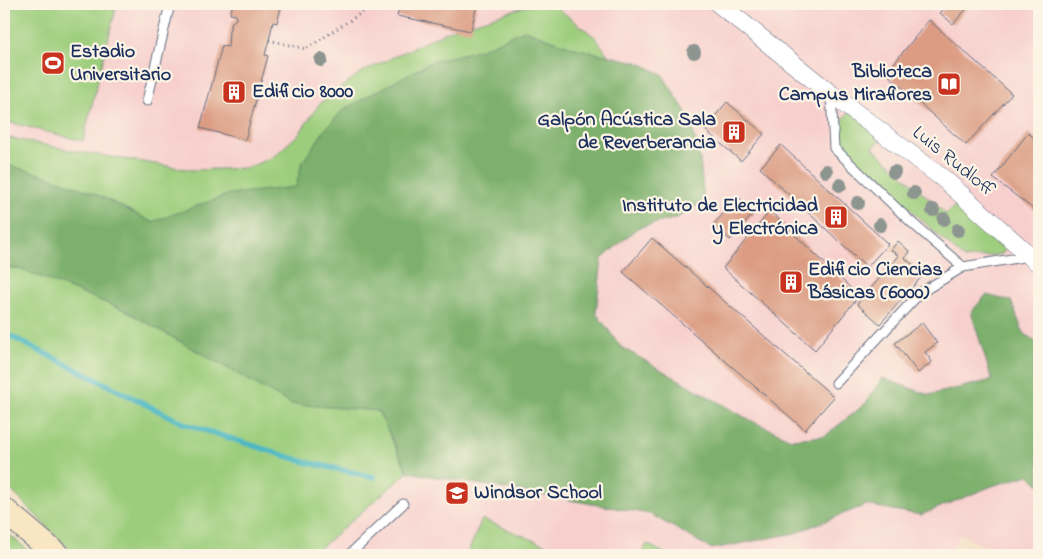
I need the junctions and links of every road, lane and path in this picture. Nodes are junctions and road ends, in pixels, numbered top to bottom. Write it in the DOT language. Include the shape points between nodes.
graph roads {
  1 [pos="170,4"];
  2 [pos="375,4"];
  3 [pos="719,4"];
  4 [pos="269,40"];
  5 [pos="831,94"];
  6 [pos="147,101"];
  7 [pos="1035,260"];
  8 [pos="963,267"];
  9 [pos="836,383"];
  10 [pos="403,504"];
  11 [pos="4,510"];
  12 [pos="57,555"];
  13 [pos="349,555"];
  1 -- 6 [label="lane"];
  2 -- 4 [label="path" via="306,49"];
  3 -- 5 [label="street, Luis Rudloff"];
  5 -- 7 [label="street, Luis Rudloff" via="945,180"];
  5 -- 8 [label="lane" via="834,148"];
  7 -- 8 [label="lane"];
  8 -- 9 [label="lane" via="920,293"];
  10 -- 13 [label="lane"];
  11 -- 12 [label="main road"];
}
